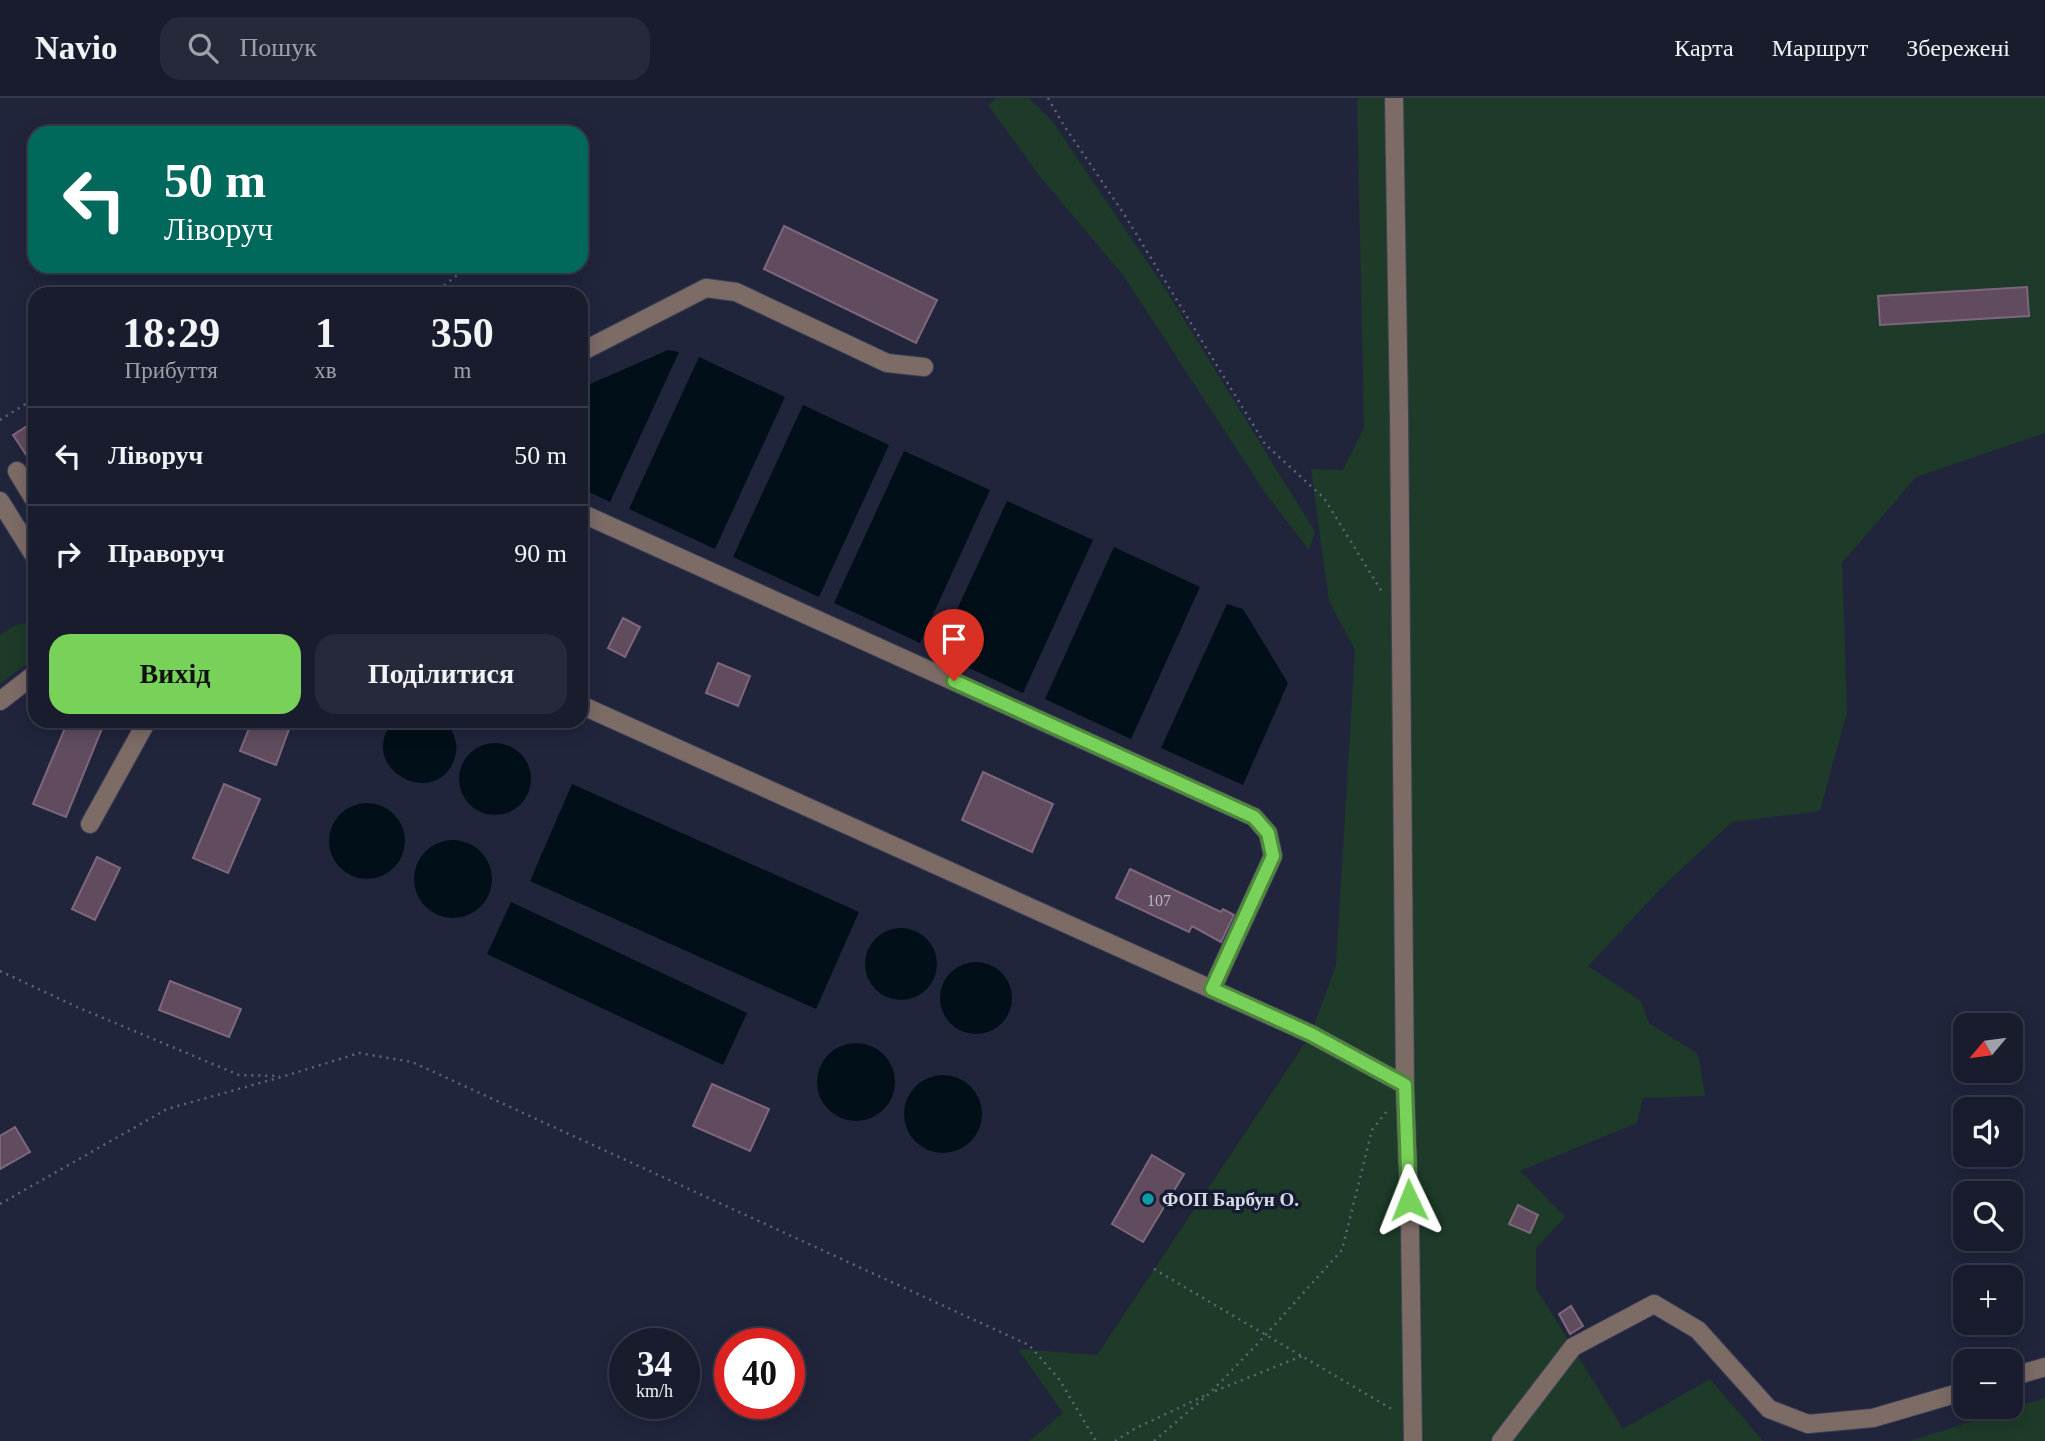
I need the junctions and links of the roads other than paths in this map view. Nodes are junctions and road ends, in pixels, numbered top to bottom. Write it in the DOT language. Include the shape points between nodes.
graph roads {
  1 [pos="1394,98"];
  2 [pos="588,348"];
  3 [pos="924,367"];
  4 [pos="17,471"];
  5 [pos="28,489"];
  6 [pos="0,501"];
  7 [pos="588,516"];
  8 [pos="28,546"];
  9 [pos="28,679"];
  10 [pos="0,701"];
  11 [pos="588,708"];
  12 [pos="143,728"];
  13 [pos="90,824"];
  14 [pos="1212,989"];
  15 [pos="1405,1087"];
  16 [pos="2045,1367"];
  17 [pos="2023,1373"];
  18 [pos="1953,1395"];
  19 [pos="1413,1441"];
  20 [pos="1501,1441"];
  1 -- 15 [label="street"];
  2 -- 3 [label="street" via="706,288 736,292 887,363"];
  4 -- 5 [label="street"];
  6 -- 8 [label="street"];
  7 -- 14 [label="street" via="1254,817 1268,833 1273,856"];
  9 -- 10 [label="street"];
  11 -- 14 [label="street"];
  12 -- 13 [label="street"];
  14 -- 15 [label="street" via="1311,1034"];
  15 -- 19 [label="street"];
  16 -- 17 [label="street"];
  18 -- 20 [label="street" via="1873,1418 1808,1424 1769,1409 1698,1329 1654,1304 1573,1347"];
}
